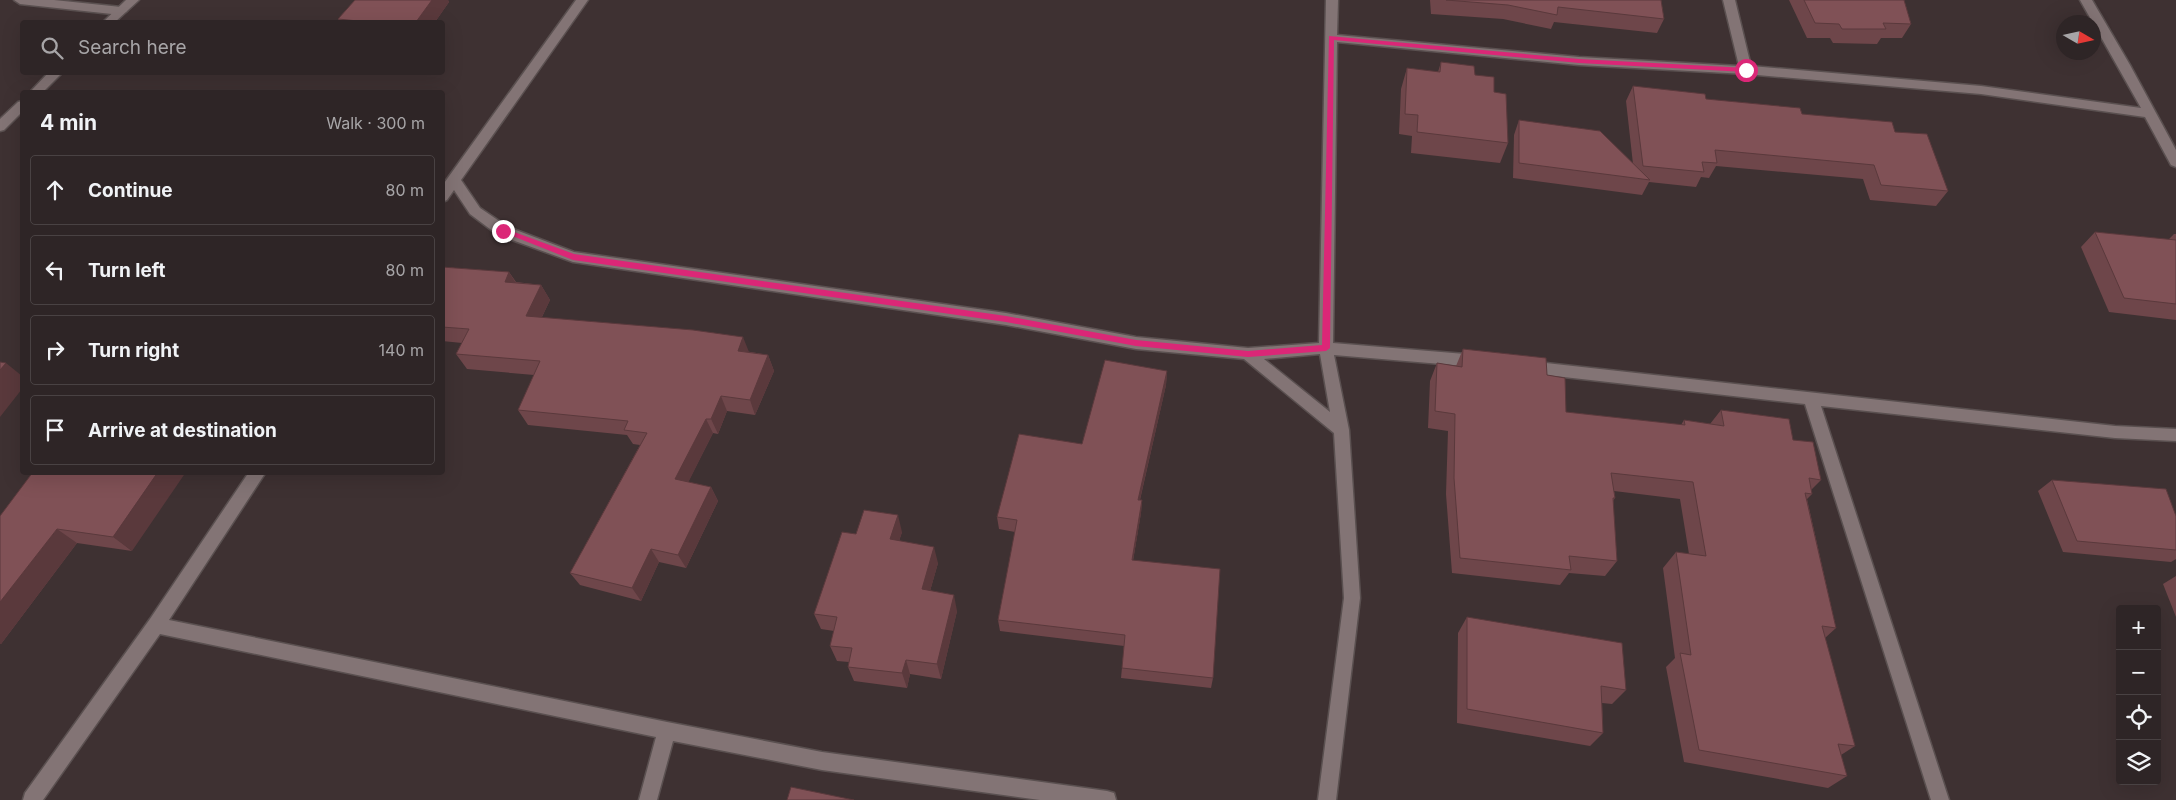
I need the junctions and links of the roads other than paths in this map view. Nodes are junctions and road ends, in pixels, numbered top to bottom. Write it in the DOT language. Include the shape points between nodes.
graph roads {
  1 [pos="20,0"];
  2 [pos="133,0"];
  3 [pos="582,0"];
  4 [pos="1332,0"];
  5 [pos="1729,0"];
  6 [pos="2086,0"];
  7 [pos="121,11"];
  8 [pos="111,20"];
  9 [pos="1331,38"];
  10 [pos="1746,70"];
  11 [pos="54,75"];
  12 [pos="38,90"];
  13 [pos="20,108"];
  14 [pos="2149,113"];
  15 [pos="0,127"];
  16 [pos="2176,162"];
  17 [pos="454,180"];
  18 [pos="445,194"];
  19 [pos="1326,348"];
  20 [pos="1248,354"];
  21 [pos="1495,363"];
  22 [pos="1515,365"];
  23 [pos="1811,399"];
  24 [pos="1341,430"];
  25 [pos="2176,435"];
  26 [pos="256,475"];
  27 [pos="156,625"];
  28 [pos="667,731"];
  29 [pos="32,800"];
  30 [pos="648,800"];
  31 [pos="1107,800"];
  32 [pos="1328,800"];
  33 [pos="1940,800"];
  1 -- 7 [label="street"];
  2 -- 7 [label="street"];
  3 -- 17 [label="street"];
  4 -- 9 [label="street"];
  5 -- 10 [label="street"];
  6 -- 14 [label="street"];
  7 -- 8 [label="street"];
  9 -- 10 [label="street" via="1579,61"];
  9 -- 19 [label="street"];
  10 -- 14 [label="street" via="1981,90"];
  11 -- 12 [label="street"];
  13 -- 15 [label="street"];
  14 -- 16 [label="street"];
  17 -- 18 [label="street"];
  17 -- 20 [label="street" via="475,211 503,231 573,257 1006,319 1136,343"];
  19 -- 20 [label="street"];
  19 -- 21 [label="street"];
  19 -- 24 [label="street"];
  20 -- 24 [label="street"];
  22 -- 23 [label="street"];
  23 -- 25 [label="street" via="2115,432"];
  23 -- 33 [label="street"];
  24 -- 32 [label="street" via="1352,598"];
  26 -- 27 [label="street"];
  27 -- 28 [label="street"];
  27 -- 29 [label="street"];
  28 -- 30 [label="street"];
  28 -- 31 [label="street" via="822,761"];
}
